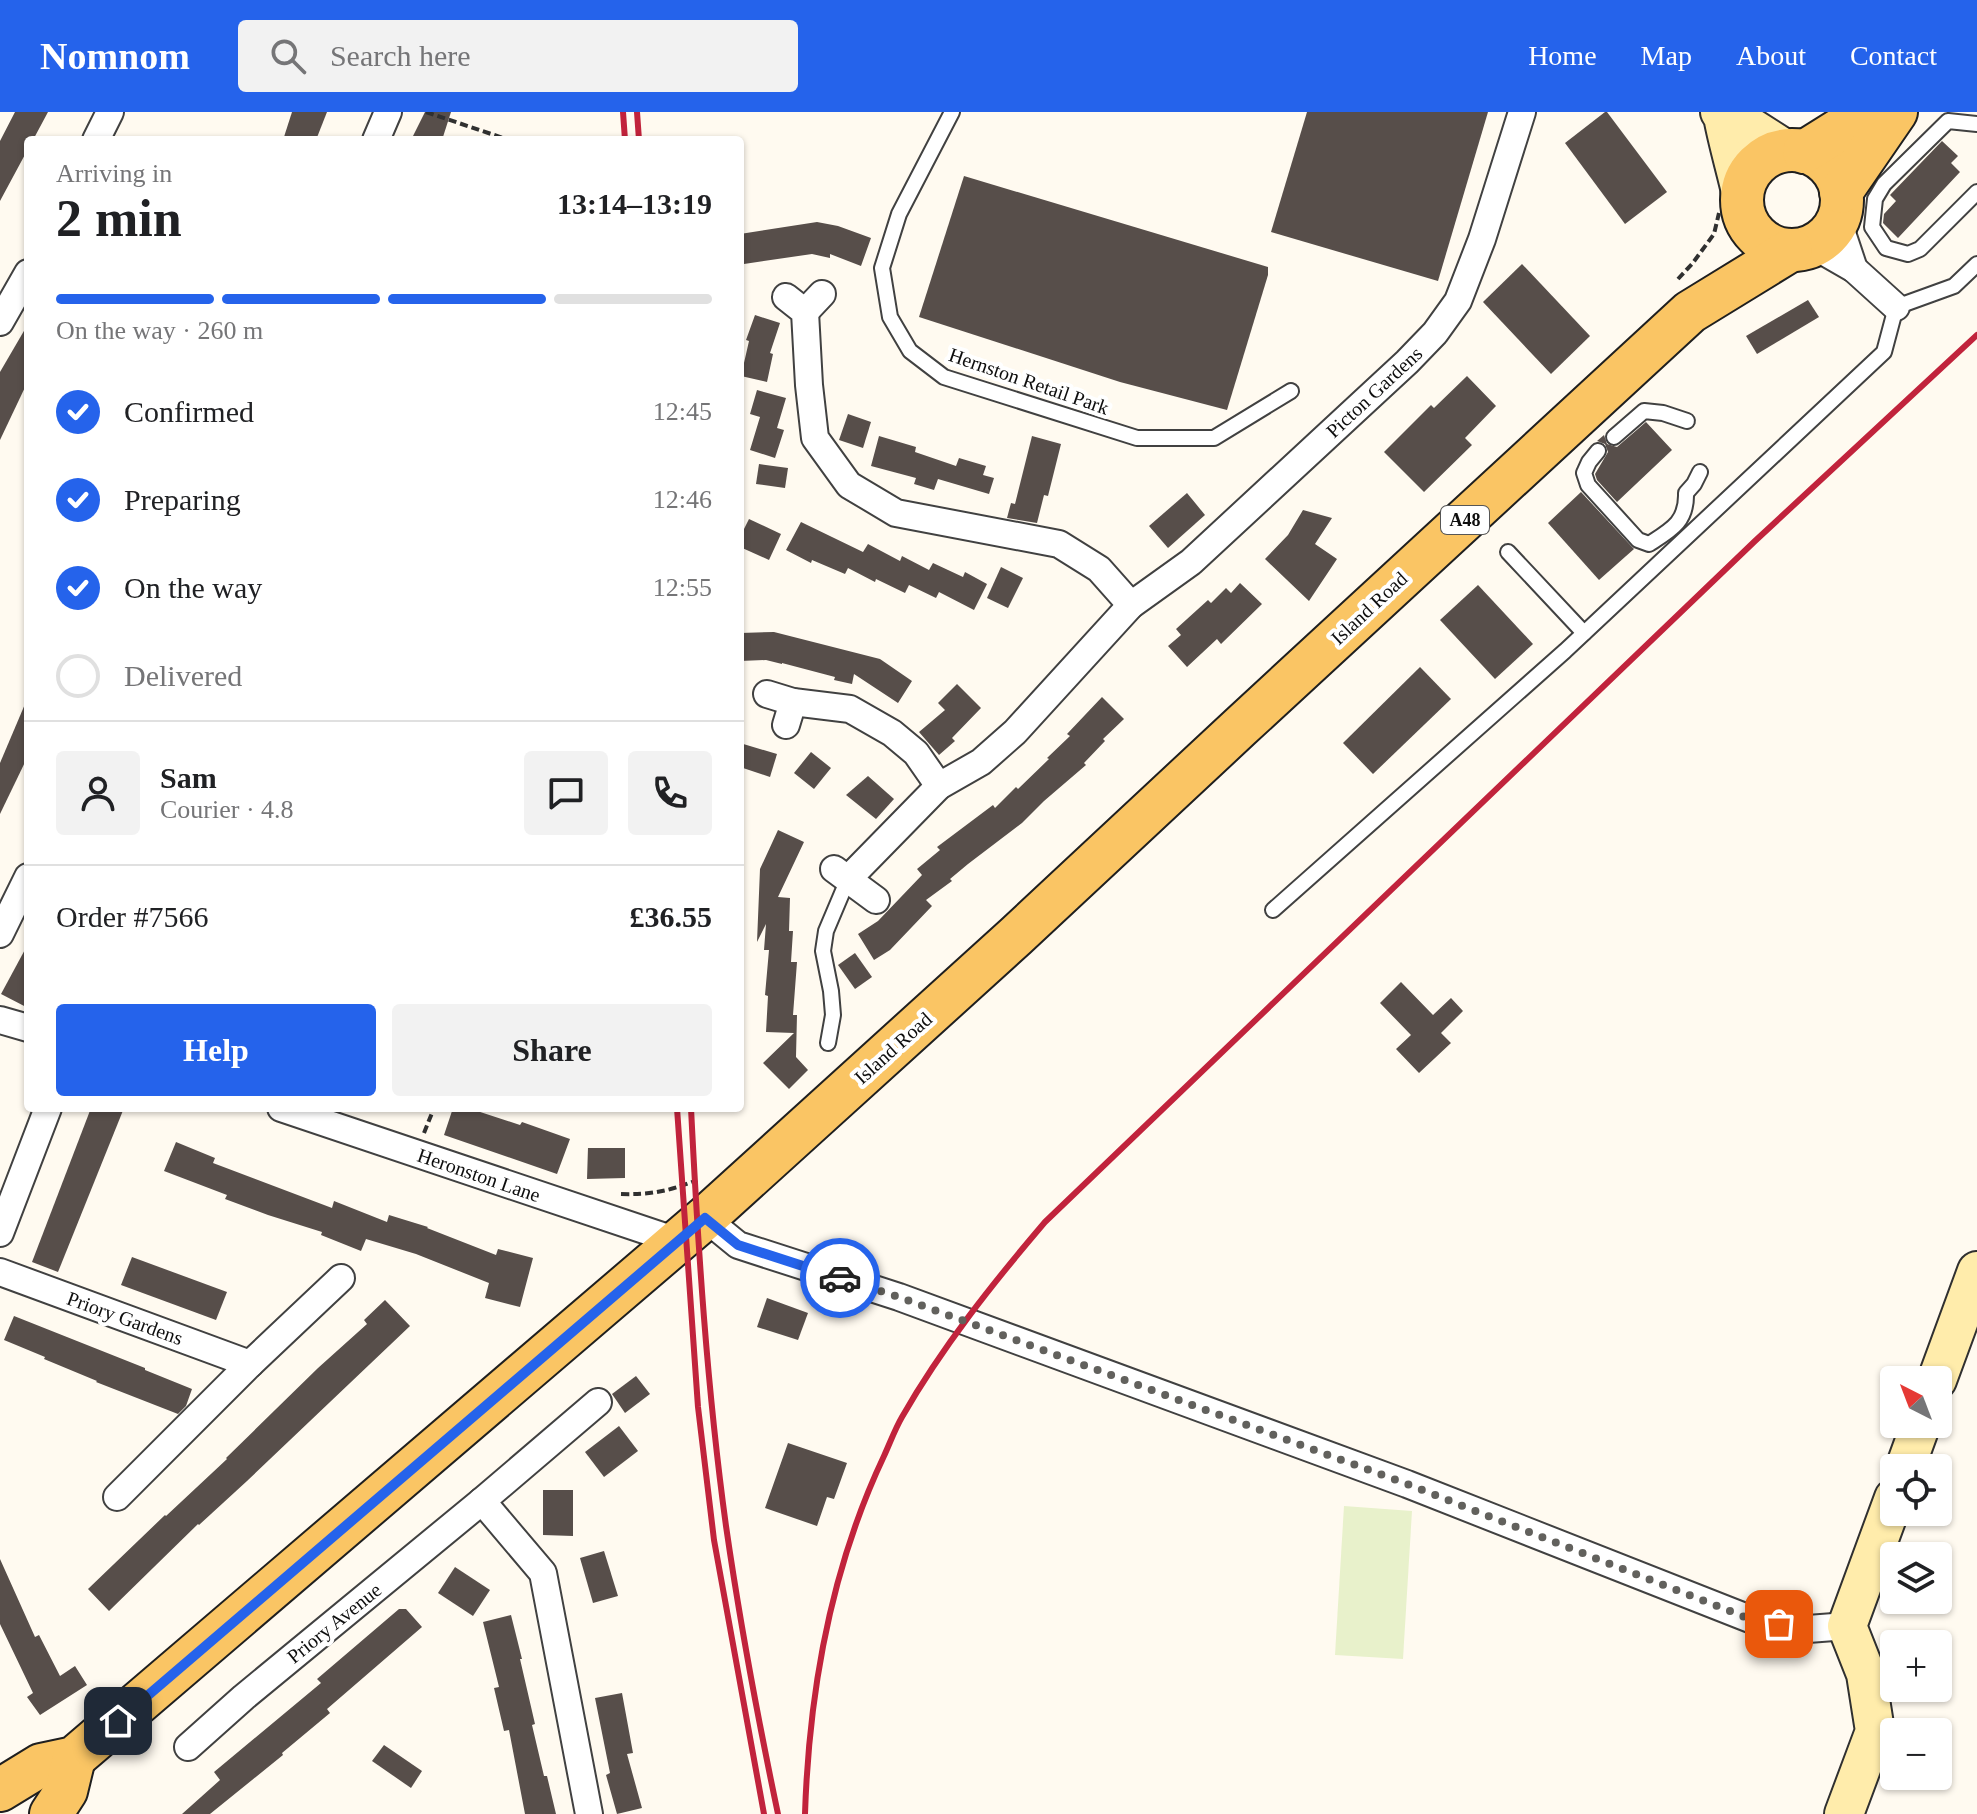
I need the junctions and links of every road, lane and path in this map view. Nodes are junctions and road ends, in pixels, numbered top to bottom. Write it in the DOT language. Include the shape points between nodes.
graph roads {
  1 [pos="110,112"];
  2 [pos="388,112"];
  3 [pos="426,112"];
  4 [pos="952,112"];
  5 [pos="1522,112"];
  6 [pos="1868,112"];
  7 [pos="1896,112"];
  8 [pos="1722,114"];
  9 [pos="1977,124"];
  10 [pos="98,136"];
  11 [pos="378,136"];
  12 [pos="497,136"];
  13 [pos="1796,151"];
  14 [pos="1977,192"];
  15 [pos="1745,209"];
  16 [pos="1821,227"];
  17 [pos="1977,264"];
  18 [pos="24,280"];
  19 [pos="805,301"];
  20 [pos="1896,307"];
  21 [pos="1690,312"];
  22 [pos="0,322"];
  23 [pos="1291,391"];
  24 [pos="1687,421"];
  25 [pos="1614,437"];
  26 [pos="1598,451"];
  27 [pos="1700,472"];
  28 [pos="1508,552"];
  29 [pos="1131,605"];
  30 [pos="1584,633"];
  31 [pos="767,694"];
  32 [pos="939,786"];
  33 [pos="841,874"];
  34 [pos="24,885"];
  35 [pos="876,900"];
  36 [pos="1273,910"];
  37 [pos="0,934"];
  38 [pos="0,1020"];
  39 [pos="24,1027"];
  40 [pos="828,1043"];
  41 [pos="46,1112"];
  42 [pos="295,1112"];
  43 [pos="691,1229"];
  44 [pos="0,1233"];
  45 [pos="1977,1271"];
  46 [pos="0,1272"];
  47 [pos="341,1278"];
  48 [pos="250,1364"];
  49 [pos="1942,1366"];
  50 [pos="598,1402"];
  51 [pos="117,1497"];
  52 [pos="482,1501"];
  53 [pos="1884,1526"];
  54 [pos="1847,1626"];
  55 [pos="188,1747"];
  56 [pos="74,1758"];
  57 [pos="0,1793"];
  58 [pos="24,1814"];
  59 [pos="51,1814"];
  60 [pos="589,1814"];
  61 [pos="1844,1814"];
  1 -- 10 [label="street"];
  2 -- 11 [label="street"];
  3 -- 12 [label="path"];
  4 -- 23 [label="lane, Hernston Retail Park" via="899,214 882,268 890,317 910,351 944,377 1137,438 1214,438"];
  5 -- 29 [label="street, Picton Gardens" via="1458,301 1435,333 1191,562"];
  6 -- 13 [label="main road, A48"];
  7 -- 16 [label="main road, A48"];
  8 -- 13 [label="street"];
  8 -- 15 [label="street"];
  9 -- 14 [label="lane" via="1948,121 1884,184 1875,199 1872,227 1886,248 1908,254 1920,249"];
  13 -- 15 [label="main road, A48" via="1768,157 1754,167 1747,179"];
  13 -- 16 [label="main road" via="1825,162 1836,176"];
  15 -- 16 [label="main road" via="1761,240 1774,247"];
  15 -- 21 [label="main road, A48"];
  16 -- 20 [label="street" via="1854,269"];
  16 -- 21 [label="main road, A48"];
  17 -- 20 [label="lane" via="1954,286"];
  18 -- 22 [label="street"];
  19 -- 29 [label="street" via="815,438 849,485 896,513 1059,544 1099,569"];
  20 -- 30 [label="lane" via="1884,352"];
  21 -- 43 [label="main road, Island Road / A48"];
  24 -- 25 [label="lane" via="1644,411"];
  26 -- 27 [label="lane" via="1584,473 1588,485 1638,540 1649,544 1682,518 1686,493"];
  28 -- 30 [label="lane"];
  29 -- 32 [label="street, Picton Gardens" via="1015,732 981,762"];
  30 -- 36 [label="lane"];
  31 -- 32 [label="street" via="789,713 850,709 916,753"];
  32 -- 33 [label="street, Picton Gardens"];
  33 -- 35 [label="street"];
  33 -- 40 [label="lane" via="823,951 833,1015"];
  34 -- 37 [label="street"];
  38 -- 39 [label="street"];
  41 -- 44 [label="street"];
  42 -- 43 [label="street, Heronston Lane"];
  43 -- 54 [label="street, Heronston Lane" via="899,1297 1393,1479 1750,1619 1808,1629"];
  43 -- 56 [label="main road, Island Road / A48"];
  45 -- 49 [label="street"];
  46 -- 48 [label="street, Priory Gardens"];
  47 -- 48 [label="street"];
  48 -- 51 [label="street"];
  50 -- 52 [label="street, Priory Avenue"];
  52 -- 55 [label="street, Priory Avenue"];
  52 -- 60 [label="street" via="543,1573"];
  53 -- 54 [label="street"];
  54 -- 61 [label="street" via="1866,1674 1875,1731"];
  56 -- 57 [label="main road, Island Road / A48" via="41,1765"];
  56 -- 59 [label="main road" via="66,1791"];
  57 -- 58 [label="main road"];
}
